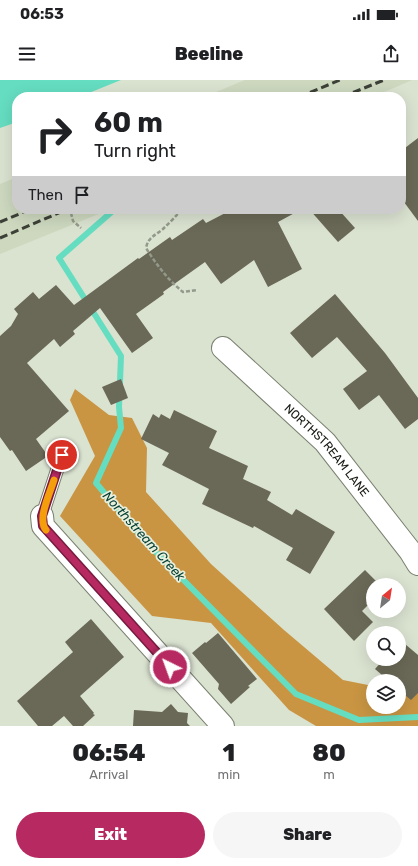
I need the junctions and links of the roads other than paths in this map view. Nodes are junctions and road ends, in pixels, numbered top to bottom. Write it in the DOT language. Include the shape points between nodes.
graph roads {
  1 [pos="223,348"];
  2 [pos="62,455"];
  3 [pos="42,516"];
  4 [pos="418,564"];
  5 [pos="223,726"];
  1 -- 4 [label="street, NORTHSTREAM LANE" via="325,442"];
  2 -- 3 [label="lane"];
  3 -- 5 [label="street" via="43,526"];
}
